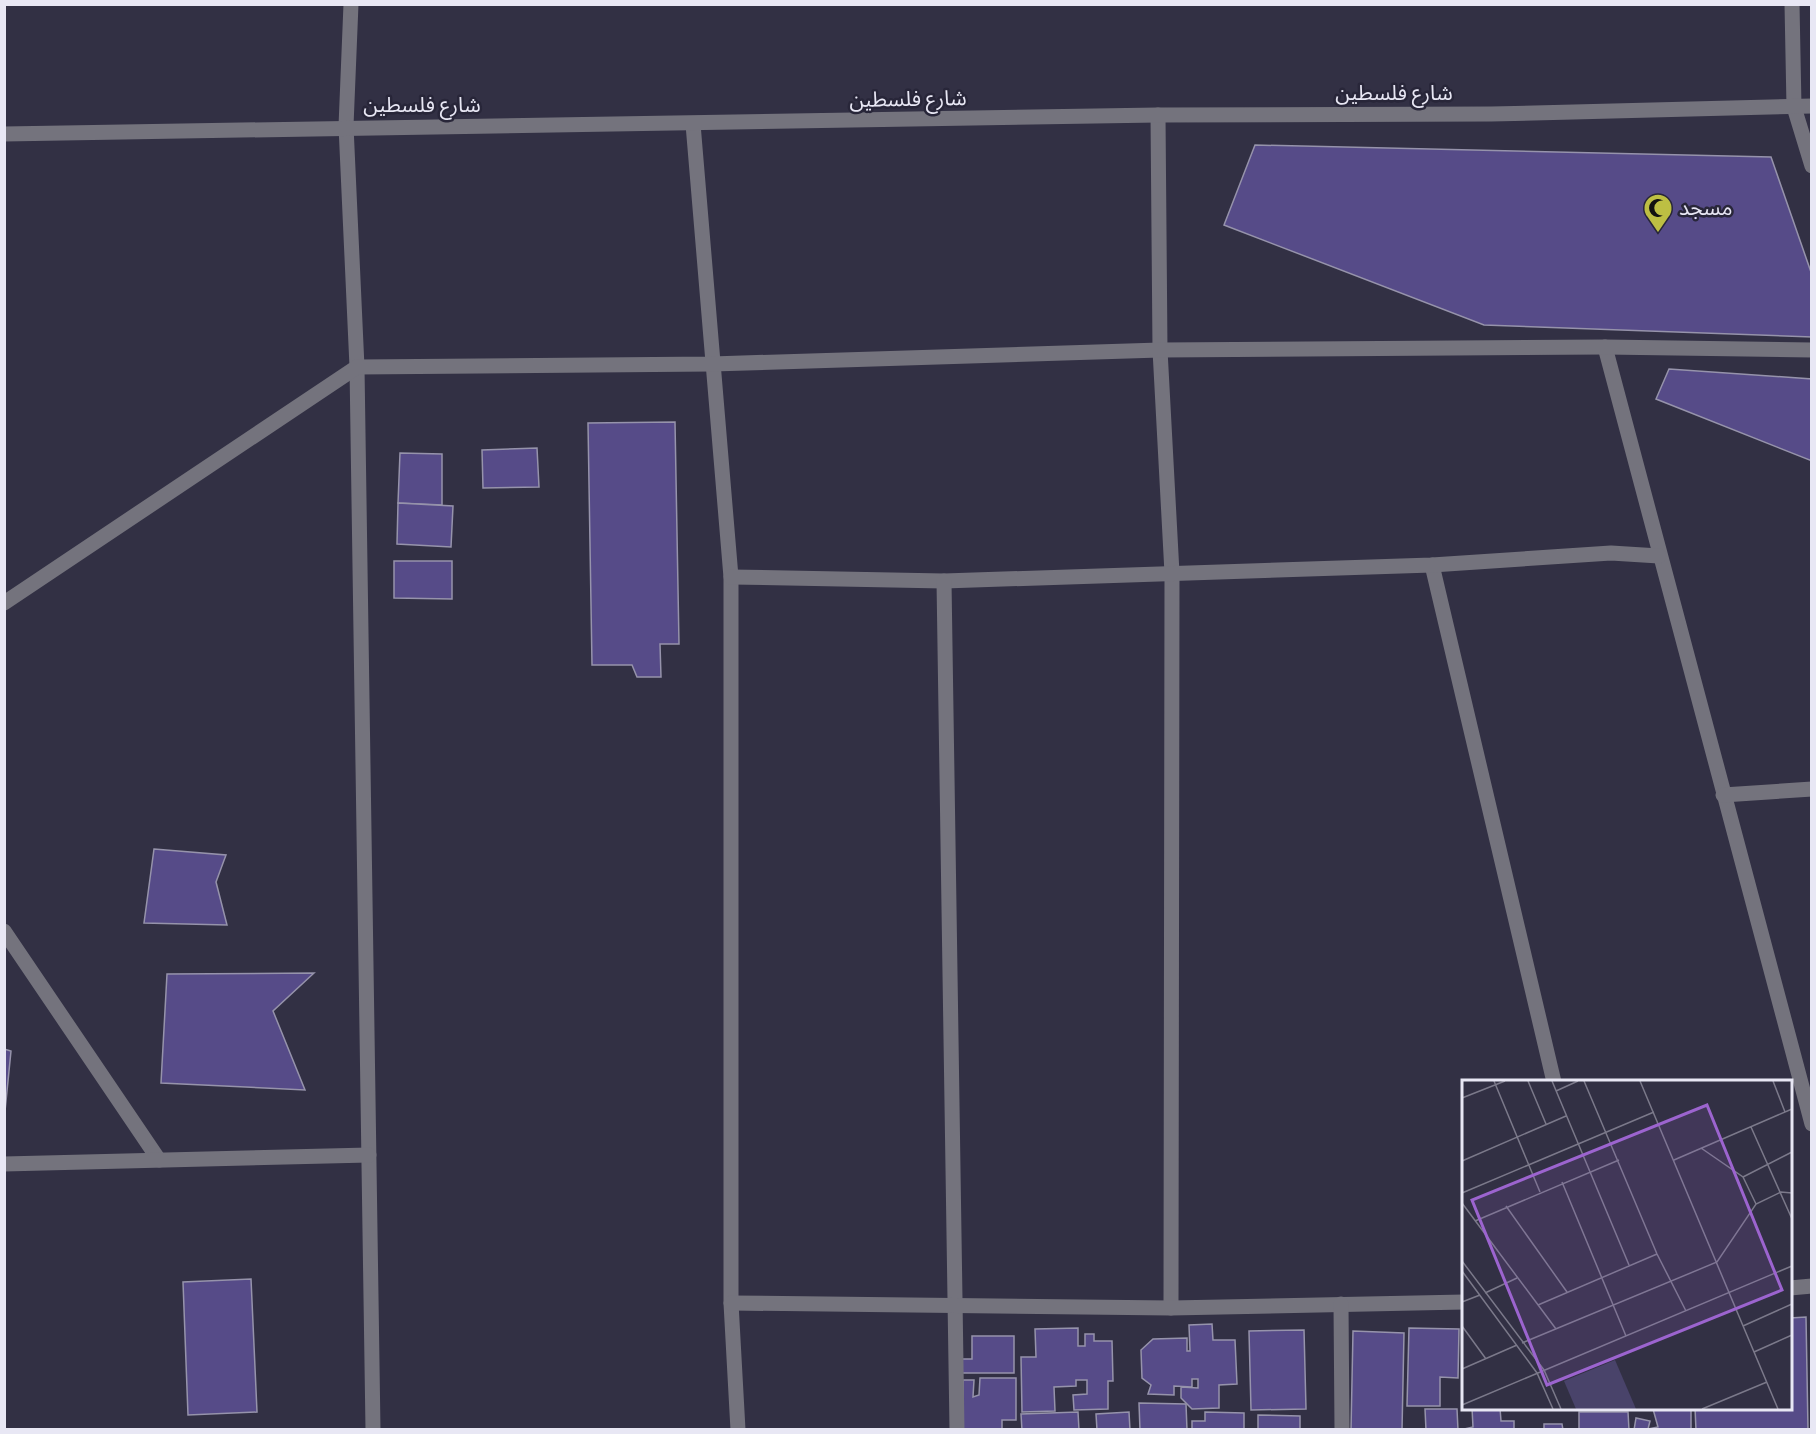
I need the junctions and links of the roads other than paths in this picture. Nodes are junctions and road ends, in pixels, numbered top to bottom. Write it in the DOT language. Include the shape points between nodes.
graph roads {
  1 [pos="351,4"];
  2 [pos="1792,4"];
  3 [pos="1812,106"];
  4 [pos="1794,107"];
  5 [pos="1158,115"];
  6 [pos="693,124"];
  7 [pos="346,126"];
  8 [pos="4,134"];
  9 [pos="1812,166"];
  10 [pos="1605,347"];
  11 [pos="1160,350"];
  12 [pos="1812,350"];
  13 [pos="712,364"];
  14 [pos="357,367"];
  15 [pos="1659,556"];
  16 [pos="1432,565"];
  17 [pos="1172,573"];
  18 [pos="731,577"];
  19 [pos="944,581"];
  20 [pos="4,603"];
  21 [pos="1812,789"];
  22 [pos="1723,795"];
  23 [pos="4,931"];
  24 [pos="1554,1080"];
  25 [pos="1812,1124"];
  26 [pos="369,1155"];
  27 [pos="159,1160"];
  28 [pos="4,1164"];
  29 [pos="1812,1286"];
  30 [pos="1792,1288"];
  31 [pos="1462,1302"];
  32 [pos="731,1303"];
  33 [pos="1341,1304"];
  34 [pos="956,1305"];
  35 [pos="1171,1308"];
  36 [pos="373,1430"];
  37 [pos="738,1430"];
  38 [pos="957,1430"];
  39 [pos="1342,1430"];
  1 -- 7 [label="street"];
  2 -- 4 [label="street"];
  3 -- 4 [label="street, شارع فلسطين"];
  4 -- 5 [label="street, شارع فلسطين" via="1491,114"];
  4 -- 9 [label="street"];
  5 -- 6 [label="street, شارع فلسطين"];
  5 -- 11 [label="street"];
  6 -- 7 [label="street, شارع فلسطين"];
  6 -- 13 [label="street"];
  7 -- 8 [label="street, شارع فلسطين"];
  7 -- 14 [label="street"];
  10 -- 11 [label="street"];
  10 -- 12 [label="street"];
  10 -- 15 [label="street"];
  11 -- 13 [label="street"];
  11 -- 17 [label="street"];
  13 -- 14 [label="street"];
  13 -- 18 [label="street"];
  14 -- 20 [label="street"];
  14 -- 26 [label="street"];
  15 -- 16 [label="street" via="1611,553"];
  15 -- 22 [label="street"];
  16 -- 17 [label="street"];
  16 -- 24 [label="street"];
  17 -- 19 [label="street"];
  17 -- 35 [label="street"];
  18 -- 19 [label="street"];
  18 -- 32 [label="street"];
  19 -- 34 [label="street"];
  21 -- 22 [label="street"];
  22 -- 25 [label="street"];
  23 -- 27 [label="street"];
  26 -- 27 [label="street"];
  26 -- 36 [label="street"];
  27 -- 28 [label="street"];
  29 -- 30 [label="street"];
  31 -- 33 [label="street"];
  32 -- 34 [label="street"];
  32 -- 37 [label="street"];
  33 -- 35 [label="street"];
  33 -- 39 [label="street"];
  34 -- 35 [label="street"];
  34 -- 38 [label="street"];
}
